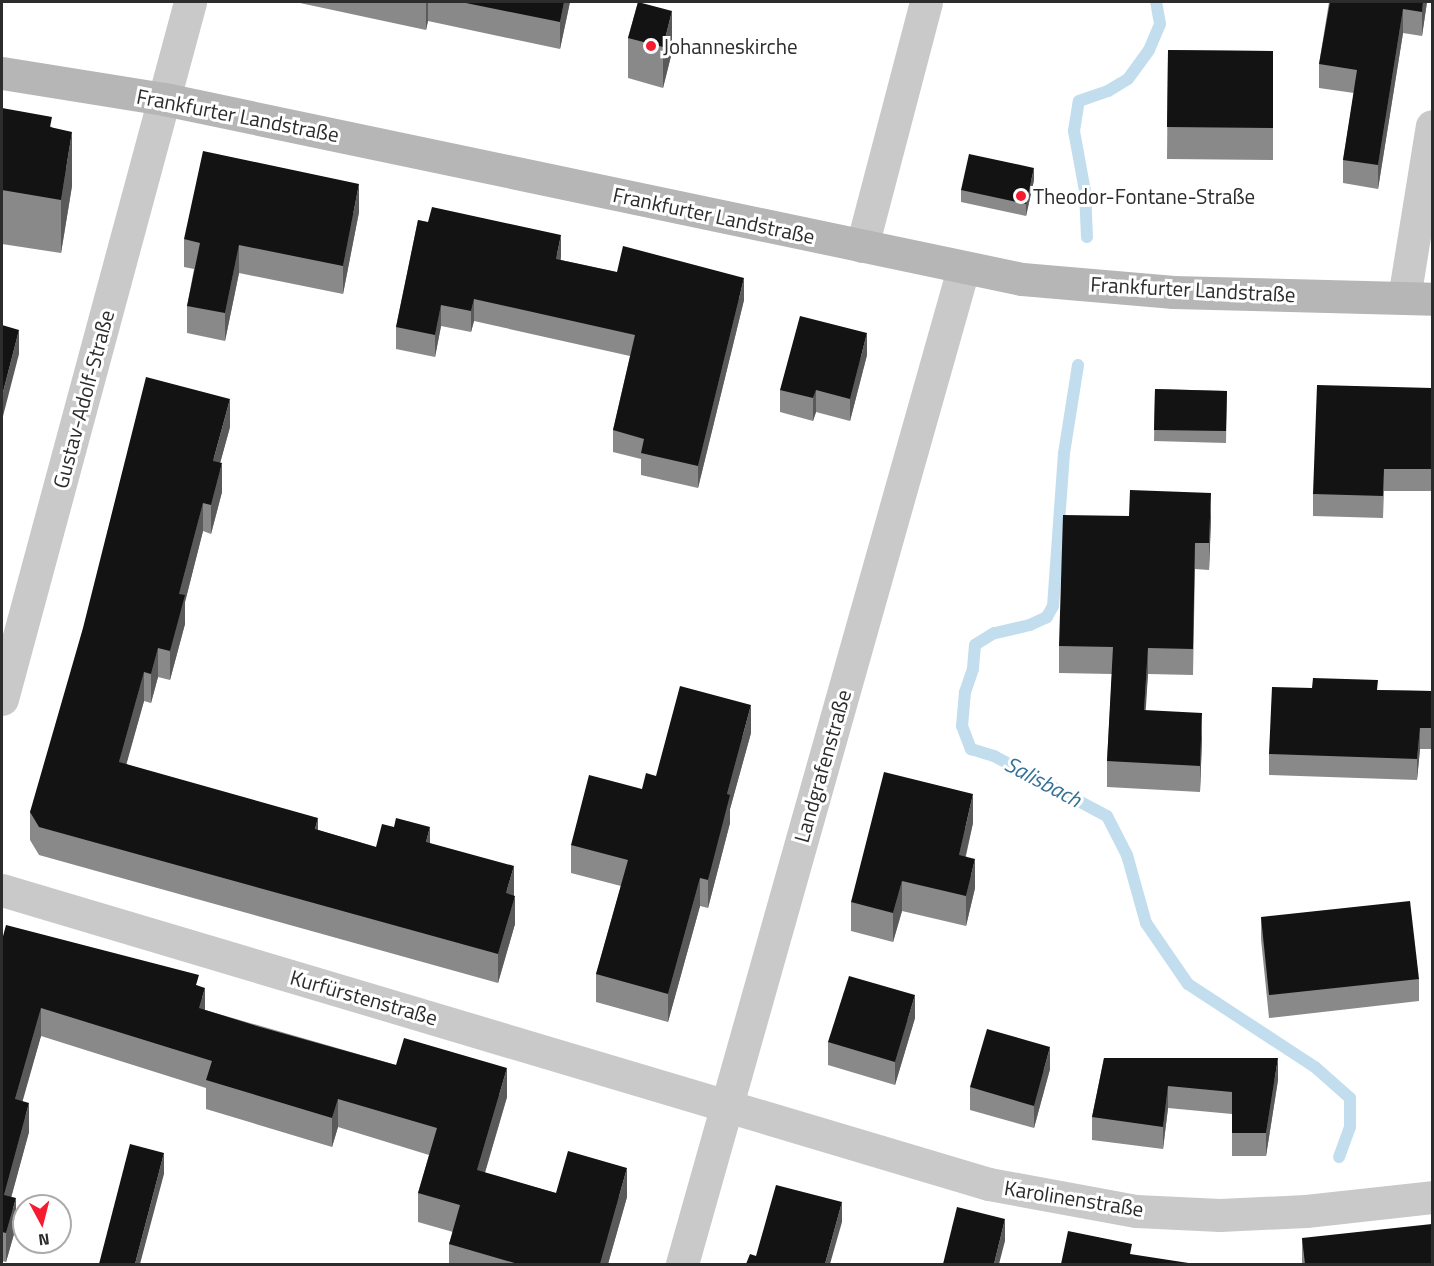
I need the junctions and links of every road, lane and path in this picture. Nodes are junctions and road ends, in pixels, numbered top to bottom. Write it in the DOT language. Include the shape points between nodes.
graph roads {
  1 [pos="190,2"];
  2 [pos="926,2"];
  3 [pos="2,73"];
  4 [pos="164,99"];
  5 [pos="1432,126"];
  6 [pos="862,246"];
  7 [pos="963,269"];
  8 [pos="1418,298"];
  9 [pos="2,699"];
  10 [pos="2,890"];
  11 [pos="726,1104"];
  12 [pos="1432,1197"];
  13 [pos="682,1264"];
  1 -- 4 [label="street, Gustav-Adolf-Straße"];
  2 -- 6 [label="street"];
  3 -- 4 [label="main road, Frankfurter Landstraße"];
  4 -- 6 [label="main road, Frankfurter Landstraße"];
  4 -- 9 [label="street, Gustav-Adolf-Straße"];
  5 -- 8 [label="street"];
  6 -- 7 [label="main road, Frankfurter Landstraße"];
  7 -- 8 [label="main road, Frankfurter Landstraße" via="1022,279 1173,292"];
  7 -- 11 [label="street, Landgrafenstraße"];
  10 -- 11 [label="street, Kurfürstenstraße"];
  11 -- 12 [label="street, Karolinenstraße" via="989,1184 1136,1211 1220,1215 1306,1211"];
  11 -- 13 [label="street, Landgrafenstraße"];
}
